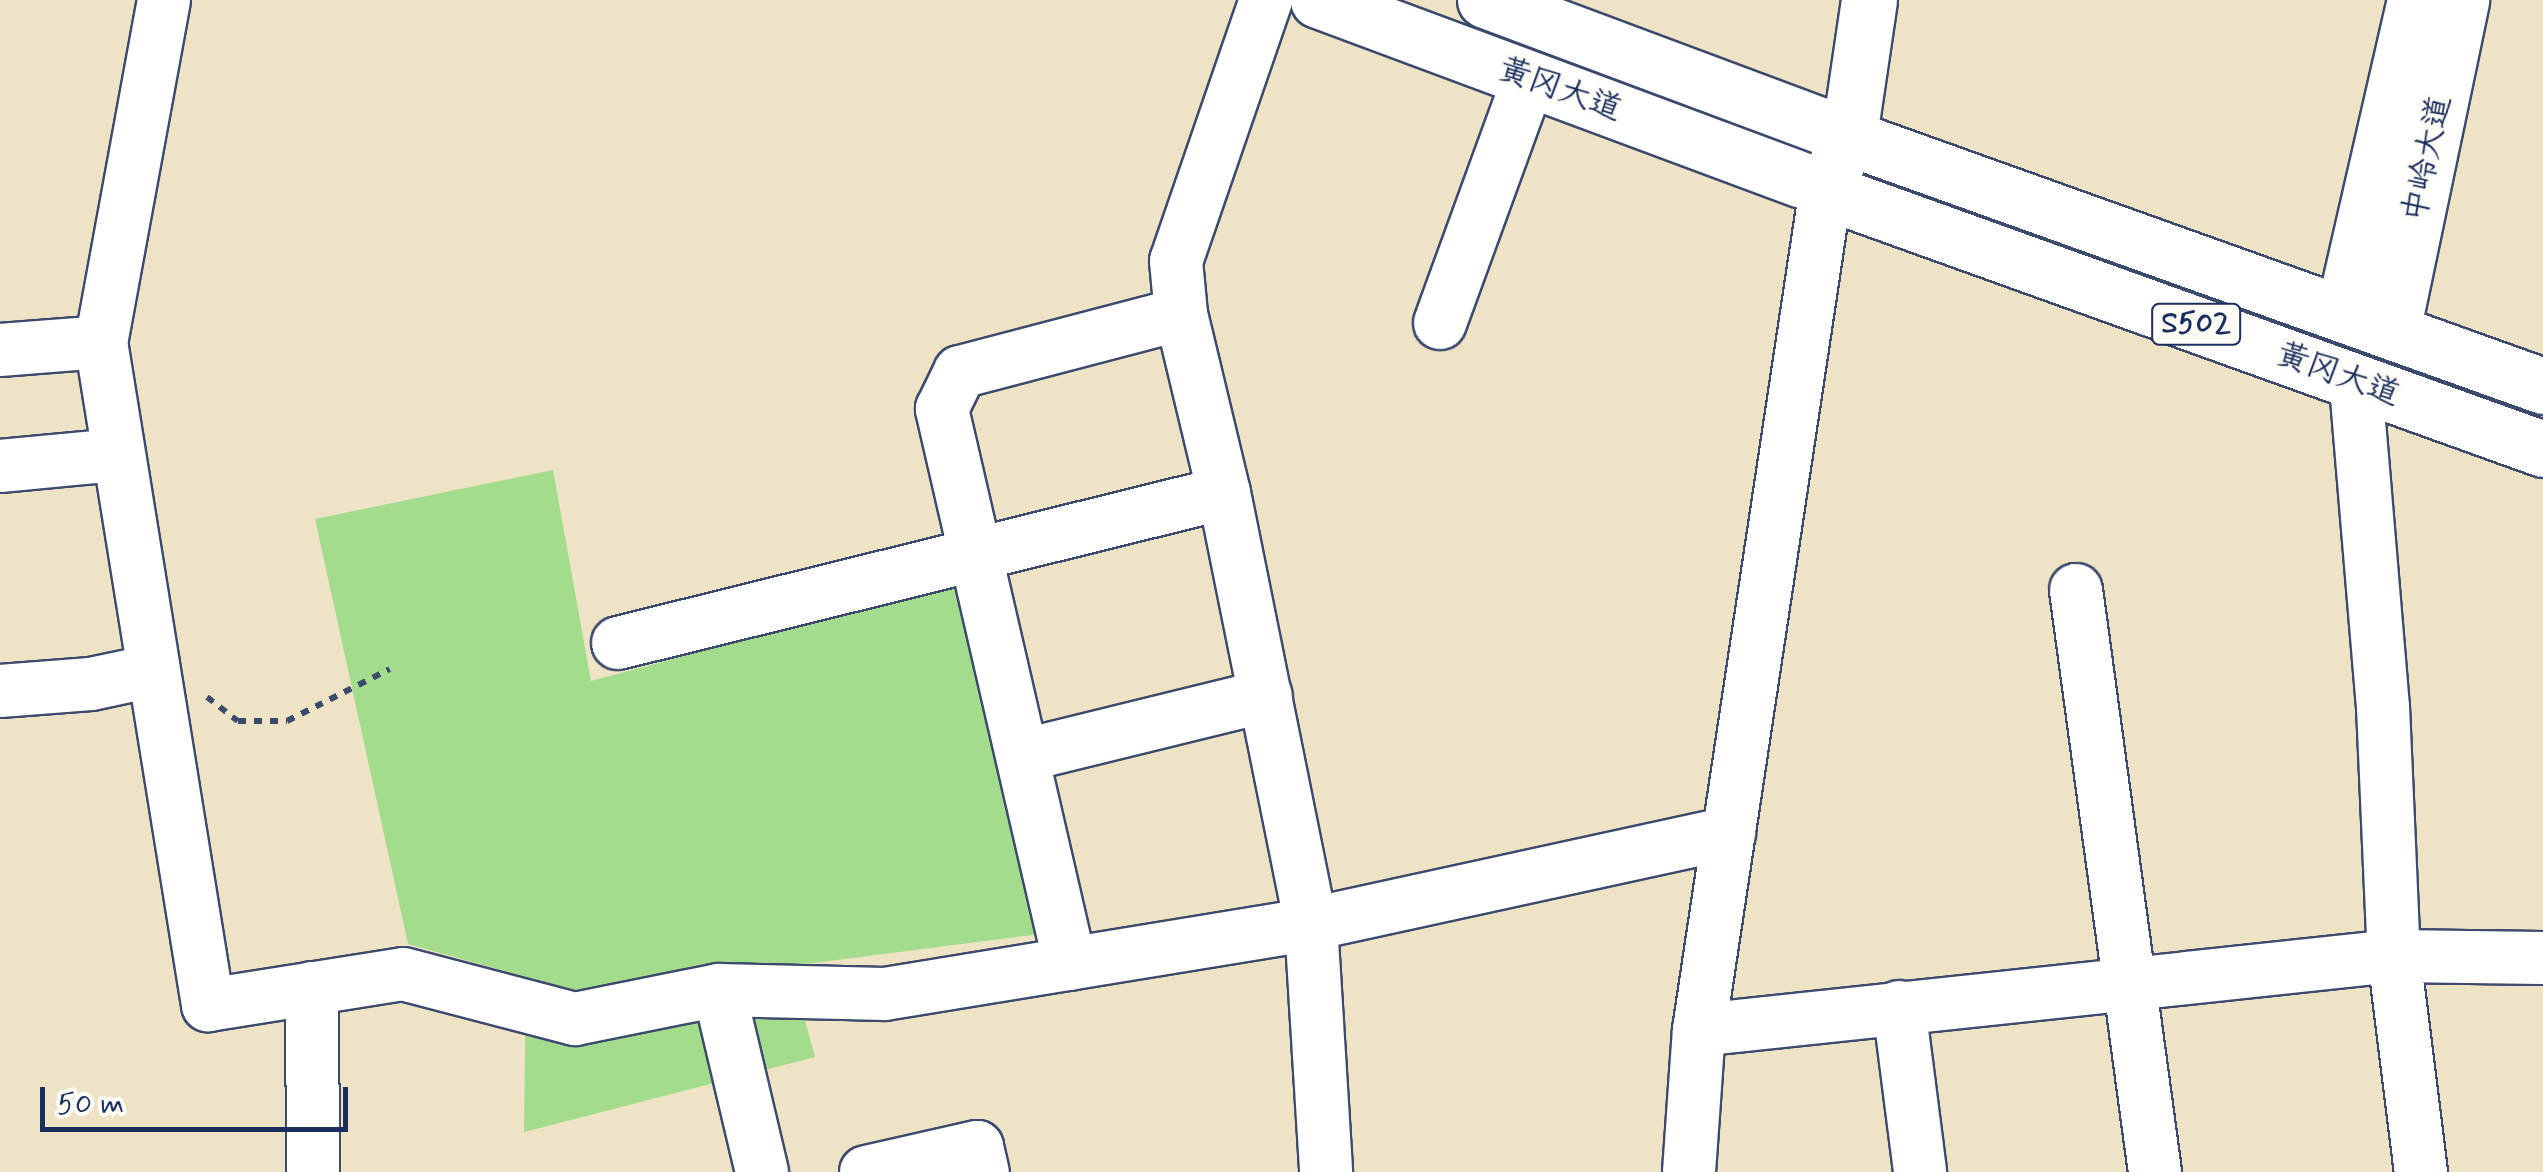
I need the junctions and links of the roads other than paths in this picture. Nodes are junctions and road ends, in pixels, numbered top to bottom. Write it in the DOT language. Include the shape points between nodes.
graph roads {
  1 [pos="164,0"];
  2 [pos="1266,0"];
  3 [pos="1318,0"];
  4 [pos="1485,0"];
  5 [pos="1869,0"];
  6 [pos="2415,0"];
  7 [pos="2461,0"];
  8 [pos="1525,89"];
  9 [pos="1826,192"];
  10 [pos="1181,314"];
  11 [pos="1440,323"];
  12 [pos="101,342"];
  13 [pos="0,350"];
  14 [pos="2356,386"];
  15 [pos="2543,386"];
  16 [pos="2543,449"];
  17 [pos="117,455"];
  18 [pos="0,466"];
  19 [pos="1224,493"];
  20 [pos="976,555"];
  21 [pos="2076,590"];
  22 [pos="618,643"];
  23 [pos="152,670"];
  24 [pos="0,692"];
  25 [pos="1266,696"];
  26 [pos="1025,755"];
  27 [pos="1730,834"];
  28 [pos="1311,924"];
  29 [pos="2394,956"];
  30 [pos="2543,958"];
  31 [pos="1070,964"];
  32 [pos="2130,983"];
  33 [pos="312,988"];
  34 [pos="720,990"];
  35 [pos="1899,1007"];
  36 [pos="1699,1030"];
  37 [pos="313,1172"];
  38 [pos="762,1172"];
  39 [pos="866,1172"];
  40 [pos="982,1172"];
  41 [pos="1326,1172"];
  42 [pos="1690,1172"];
  43 [pos="1920,1172"];
  44 [pos="2155,1172"];
  45 [pos="2420,1172"];
  1 -- 12 [label="street"];
  2 -- 10 [label="street" via="1176,260"];
  3 -- 9 [label="main road, 黄冈大道 / S502"];
  4 -- 15 [label="main road, 黄冈大道 / S502"];
  5 -- 9 [label="main road" via="1851,122"];
  6 -- 7 [label="main road, 中岭大道" via="2370,309"];
  8 -- 11 [label="street"];
  9 -- 16 [label="main road, 黄冈大道 / S502"];
  9 -- 27 [label="street"];
  10 -- 19 [label="street"];
  10 -- 20 [label="street" via="960,372 942,409"];
  12 -- 13 [label="street"];
  12 -- 17 [label="street"];
  14 -- 29 [label="street"];
  17 -- 18 [label="street"];
  17 -- 23 [label="street"];
  19 -- 20 [label="street"];
  19 -- 25 [label="street"];
  20 -- 22 [label="street"];
  20 -- 26 [label="street"];
  21 -- 32 [label="street"];
  23 -- 24 [label="street" via="91,684"];
  23 -- 33 [label="street" via="208,1005"];
  25 -- 26 [label="street"];
  25 -- 28 [label="street"];
  26 -- 31 [label="street"];
  27 -- 28 [label="street"];
  27 -- 36 [label="street"];
  28 -- 31 [label="street"];
  28 -- 41 [label="street"];
  29 -- 30 [label="street"];
  29 -- 32 [label="street"];
  29 -- 45 [label="street"];
  31 -- 34 [label="street" via="885,994"];
  32 -- 35 [label="street"];
  32 -- 44 [label="street"];
  33 -- 34 [label="street" via="402,974 575,1019"];
  33 -- 37 [label="street"];
  34 -- 38 [label="street"];
  35 -- 36 [label="street"];
  35 -- 43 [label="street"];
  36 -- 42 [label="street"];
  39 -- 40 [label="street" via="977,1147"];
}
